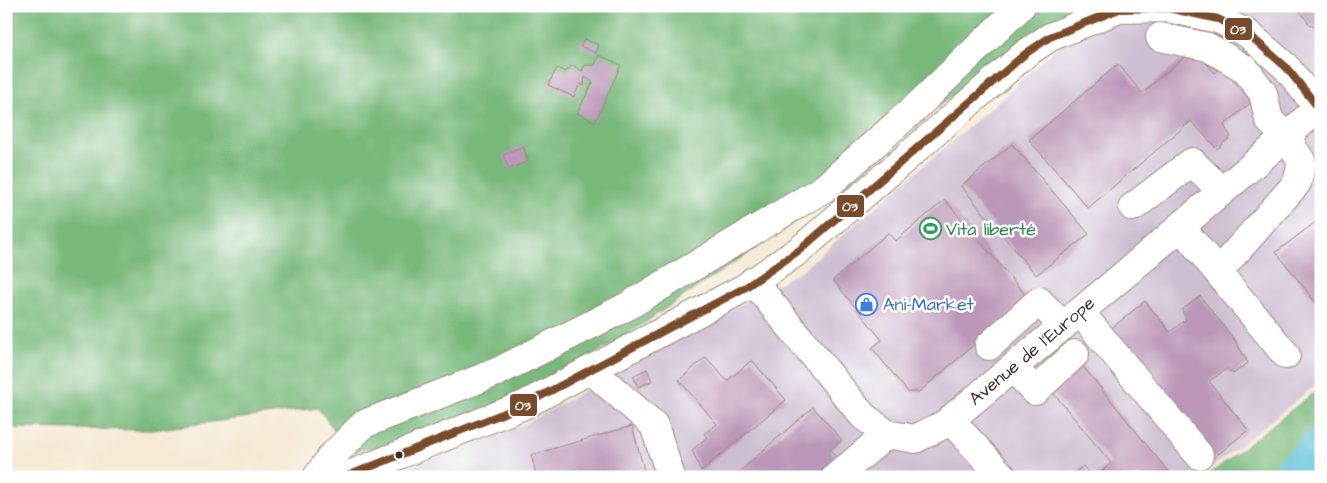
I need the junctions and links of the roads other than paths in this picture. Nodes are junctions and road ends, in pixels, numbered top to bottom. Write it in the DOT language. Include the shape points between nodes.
graph roads {
  1 [pos="1021,6"];
  2 [pos="1160,37"];
  3 [pos="1320,108"];
  4 [pos="1286,137"];
  5 [pos="1221,190"];
  6 [pos="1133,206"];
  7 [pos="1180,226"];
  8 [pos="1218,272"];
  9 [pos="754,281"];
  10 [pos="1072,319"];
  11 [pos="988,346"];
  12 [pos="1075,354"];
  13 [pos="1286,355"];
  14 [pos="1013,368"];
  15 [pos="591,370"];
  16 [pos="950,420"];
  17 [pos="887,434"];
  18 [pos="1199,455"];
  19 [pos="317,477"];
  20 [pos="344,477"];
  21 [pos="671,477"];
  22 [pos="836,477"];
  23 [pos="1003,477"];
  1 -- 19 [label="street" via="913,110 823,189 617,311 497,372 364,424 332,456"];
  2 -- 4 [label="street" via="1208,47 1245,69 1264,93 1269,120"];
  3 -- 4 [label="street, Avenue de l'Europe"];
  3 -- 9 [label="street" via="1286,68 1248,34 1218,20 1168,8 1119,8 1050,37 1025,54 801,249"];
  4 -- 5 [label="street, Avenue de l'Europe"];
  4 -- 8 [label="street" via="1302,162 1297,183"];
  5 -- 6 [label="street" via="1192,162"];
  5 -- 7 [label="street, Avenue de l'Europe"];
  7 -- 8 [label="street"];
  7 -- 10 [label="street, Avenue de l'Europe"];
  8 -- 13 [label="street"];
  9 -- 15 [label="street"];
  9 -- 17 [label="street, Avenue de l'Europe" via="864,416"];
  10 -- 11 [label="street" via="1039,301"];
  10 -- 14 [label="street, Avenue de l'Europe"];
  10 -- 18 [label="street"];
  12 -- 14 [label="street" via="1035,391"];
  14 -- 16 [label="street, Avenue de l'Europe"];
  15 -- 20 [label="street" via="502,415"];
  15 -- 21 [label="street" via="654,425"];
  16 -- 17 [label="street, Avenue de l'Europe" via="916,439"];
  16 -- 23 [label="street"];
  17 -- 22 [label="street"];
}
